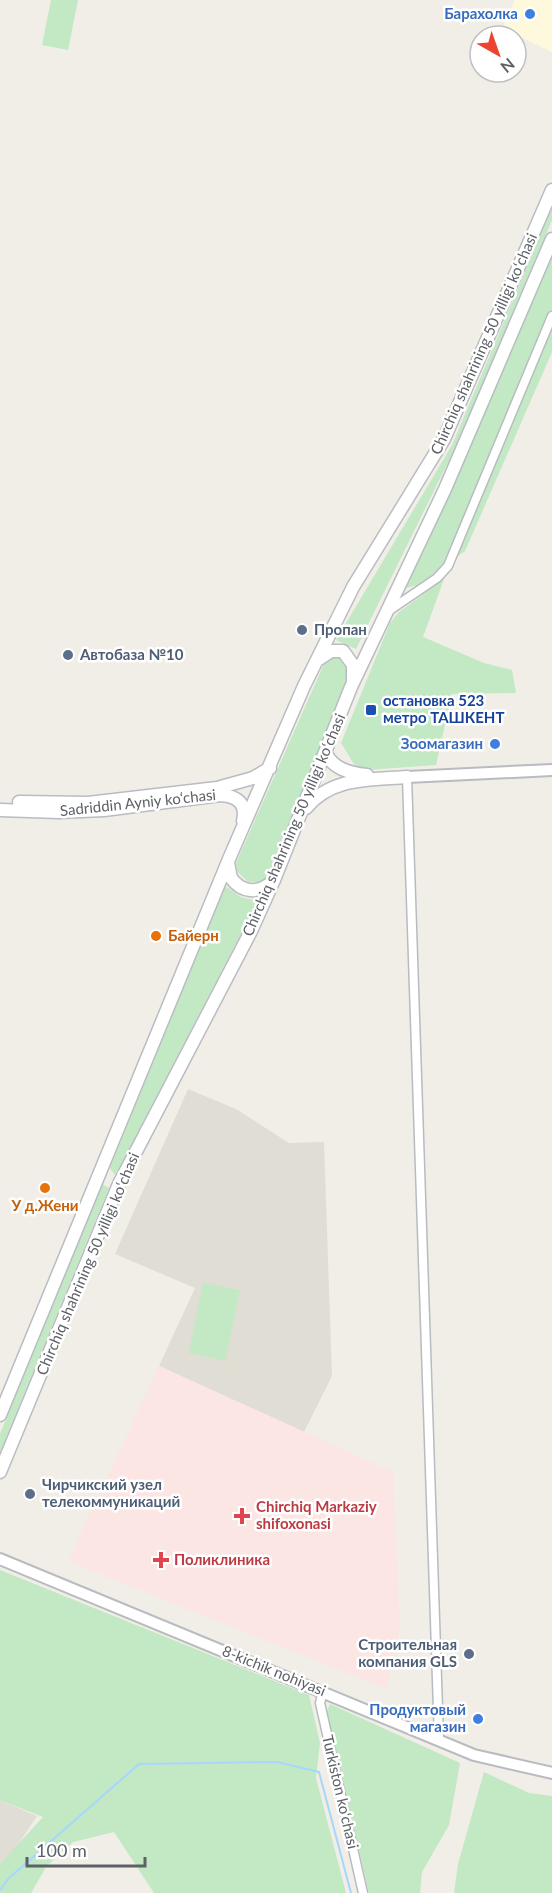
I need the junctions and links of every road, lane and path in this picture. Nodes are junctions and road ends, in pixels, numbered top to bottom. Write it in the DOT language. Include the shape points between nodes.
graph roads {
  1 [pos="552,190"];
  2 [pos="552,239"];
  3 [pos="552,316"];
  4 [pos="386,613"];
  5 [pos="313,669"];
  6 [pos="351,687"];
  7 [pos="325,752"];
  8 [pos="270,768"];
  9 [pos="552,770"];
  10 [pos="407,777"];
  11 [pos="0,802"];
  12 [pos="0,810"];
  13 [pos="300,816"];
  14 [pos="240,834"];
  15 [pos="229,859"];
  16 [pos="274,880"];
  17 [pos="101,1175"];
  18 [pos="118,1184"];
  19 [pos="0,1415"];
  20 [pos="0,1470"];
  21 [pos="0,1559"];
  22 [pos="323,1691"];
  23 [pos="439,1740"];
  24 [pos="552,1773"];
  25 [pos="363,1893"];
  1 -- 5 [label="main road, Chirchiq shahrining 50 yilligi koʻchasi" via="444,439 353,587"];
  2 -- 4 [label="main road, Chirchiq shahrining 50 yilligi koʻchasi" via="445,489"];
  3 -- 4 [label="street" via="448,566"];
  4 -- 6 [label="main road, Chirchiq shahrining 50 yilligi koʻchasi"];
  5 -- 6 [label="main road" via="327,652 343,651 353,665"];
  5 -- 8 [label="main road, Chirchiq shahrining 50 yilligi koʻchasi"];
  6 -- 7 [label="main road, Chirchiq shahrining 50 yilligi koʻchasi"];
  7 -- 10 [label="main road" via="335,765 352,773"];
  7 -- 13 [label="main road, Chirchiq shahrining 50 yilligi koʻchasi"];
  8 -- 11 [label="main road, Sadriddin Ayniy ko‘chasi" via="244,782 208,790 88,803"];
  8 -- 14 [label="main road, Chirchiq shahrining 50 yilligi koʻchasi"];
  9 -- 10 [label="street"];
  10 -- 13 [label="main road" via="336,785 313,799"];
  10 -- 23 [label="street"];
  12 -- 14 [label="main road, Sadriddin Ayniy ko‘chasi" via="104,810 228,795 243,804"];
  13 -- 16 [label="main road, Chirchiq shahrining 50 yilligi koʻchasi"];
  14 -- 15 [label="main road, Chirchiq shahrining 50 yilligi koʻchasi"];
  15 -- 16 [label="main road" via="231,878 244,889 260,890"];
  15 -- 17 [label="main road, Chirchiq shahrining 50 yilligi koʻchasi"];
  16 -- 18 [label="main road, Chirchiq shahrining 50 yilligi koʻchasi"];
  17 -- 18 [label="main road"];
  17 -- 19 [label="main road, Chirchiq shahrining 50 yilligi koʻchasi"];
  18 -- 20 [label="main road, Chirchiq shahrining 50 yilligi koʻchasi"];
  21 -- 22 [label="street, 8-kichik nohiyasi"];
  22 -- 23 [label="street, 8-kichik nohiyasi"];
  22 -- 25 [label="street, Turkiston ko‘chasi" via="320,1703"];
  23 -- 24 [label="street, 8-kichik nohiyasi" via="494,1761"];
}
